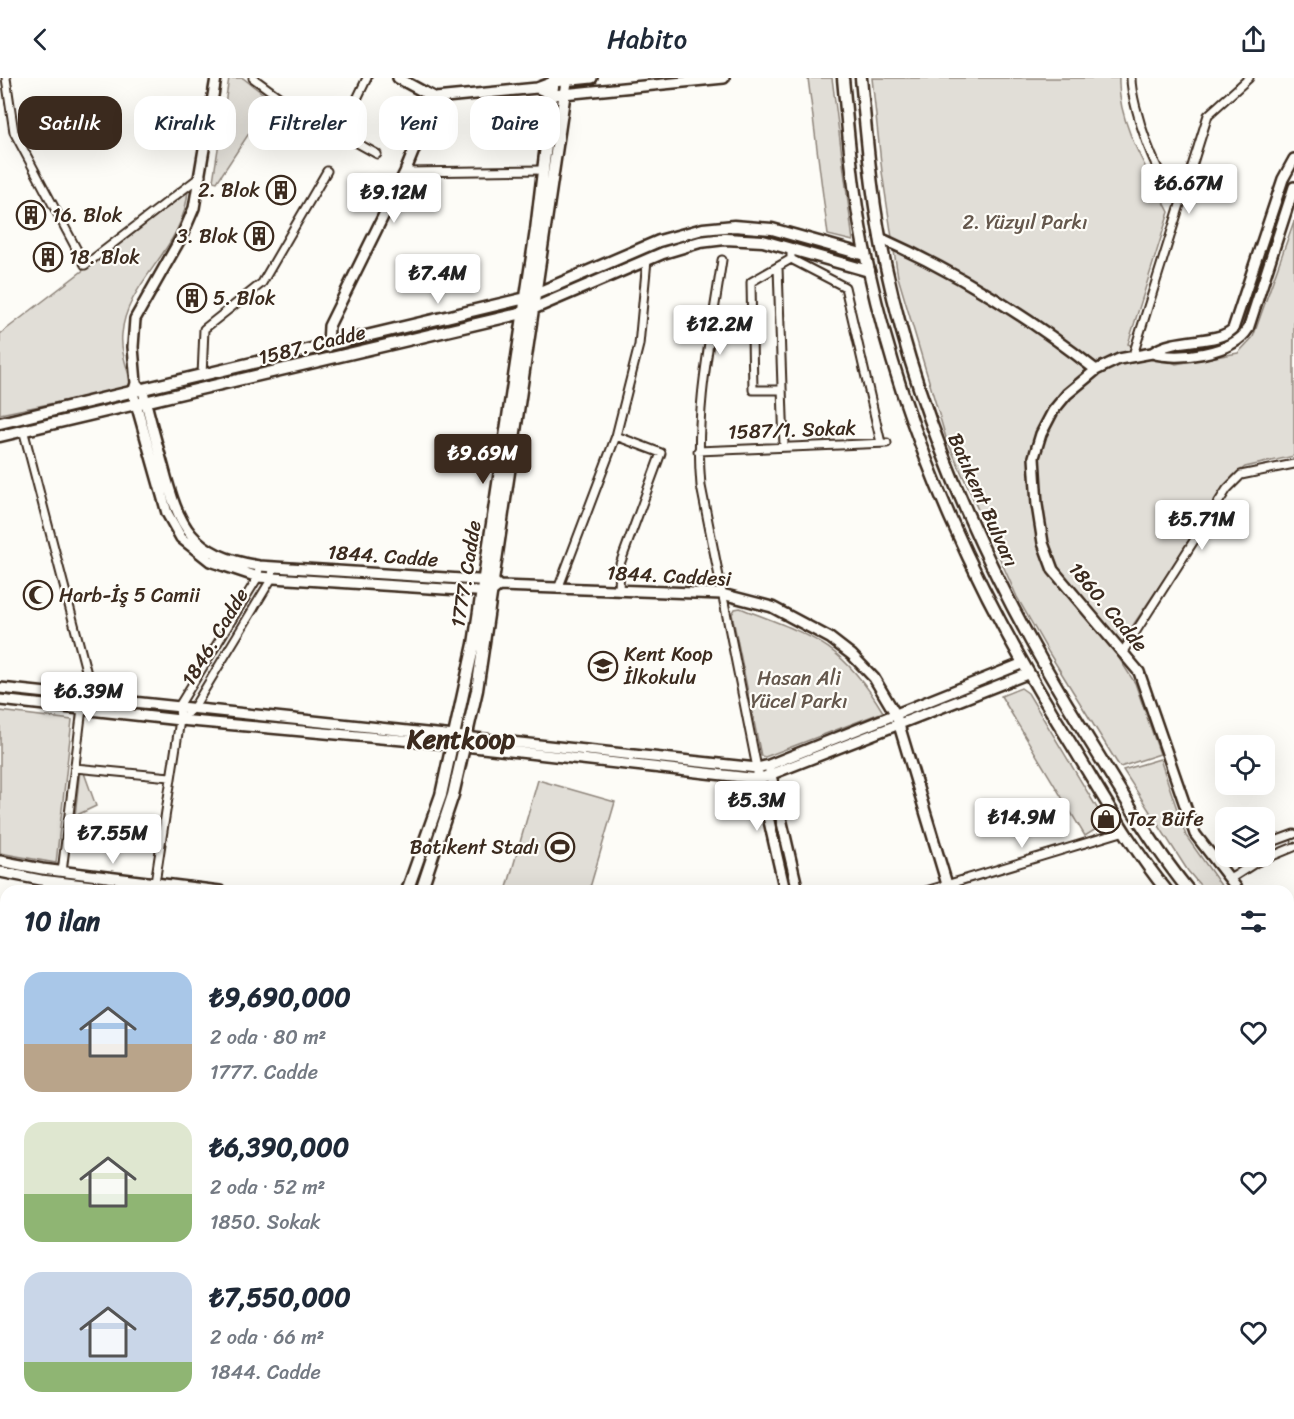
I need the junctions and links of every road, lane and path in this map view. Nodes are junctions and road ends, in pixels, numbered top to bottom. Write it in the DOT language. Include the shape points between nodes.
graph roads {
  1 [pos="6,78"];
  2 [pos="216,78"];
  3 [pos="253,78"];
  4 [pos="368,78"];
  5 [pos="398,78"];
  6 [pos="592,78"];
  7 [pos="724,78"];
  8 [pos="843,78"];
  9 [pos="861,78"];
  10 [pos="1131,78"];
  11 [pos="1249,78"];
  12 [pos="567,79"];
  13 [pos="553,80"];
  14 [pos="537,88"];
  15 [pos="564,94"];
  16 [pos="553,95"];
  17 [pos="278,96"];
  18 [pos="359,96"];
  19 [pos="431,96"];
  20 [pos="455,96"];
  21 [pos="367,149"];
  22 [pos="414,150"];
  23 [pos="377,154"];
  24 [pos="1294,159"];
  25 [pos="544,170"];
  26 [pos="327,171"];
  27 [pos="405,172"];
  28 [pos="201,176"];
  29 [pos="1294,187"];
  30 [pos="1182,199"];
  31 [pos="880,238"];
  32 [pos="851,250"];
  33 [pos="791,254"];
  34 [pos="865,255"];
  35 [pos="647,260"];
  36 [pos="722,260"];
  37 [pos="847,264"];
  38 [pos="778,267"];
  39 [pos="868,271"];
  40 [pos="530,296"];
  41 [pos="528,311"];
  42 [pos="328,347"];
  43 [pos="1152,353"];
  44 [pos="1133,355"];
  45 [pos="331,359"];
  46 [pos="1096,370"];
  47 [pos="202,376"];
  48 [pos="137,389"];
  49 [pos="782,390"];
  50 [pos="141,404"];
  51 [pos="0,423"];
  52 [pos="24,433"];
  53 [pos="0,436"];
  54 [pos="616,436"];
  55 [pos="784,447"];
  56 [pos="698,451"];
  57 [pos="1294,464"];
  58 [pos="259,566"];
  59 [pos="273,567"];
  60 [pos="258,577"];
  61 [pos="272,578"];
  62 [pos="490,586"];
  63 [pos="558,589"];
  64 [pos="619,591"];
  65 [pos="722,594"];
  66 [pos="1122,653"];
  67 [pos="1024,669"];
  68 [pos="0,688"];
  69 [pos="83,696"];
  70 [pos="0,700"];
  71 [pos="179,706"];
  72 [pos="194,707"];
  73 [pos="82,708"];
  74 [pos="896,715"];
  75 [pos="180,720"];
  76 [pos="900,725"];
  77 [pos="456,734"];
  78 [pos="467,741"];
  79 [pos="453,746"];
  80 [pos="769,765"];
  81 [pos="75,768"];
  82 [pos="757,768"];
  83 [pos="771,776"];
  84 [pos="170,777"];
  85 [pos="759,779"];
  86 [pos="1125,831"];
  87 [pos="1294,834"];
  88 [pos="1275,841"];
  89 [pos="1294,847"];
  90 [pos="0,861"];
  91 [pos="1215,862"];
  92 [pos="1220,867"];
  93 [pos="0,872"];
  94 [pos="62,872"];
  95 [pos="1230,879"];
  96 [pos="53,885"];
  97 [pos="142,885"];
  98 [pos="154,885"];
  99 [pos="409,885"];
  100 [pos="423,885"];
  101 [pos="783,885"];
  102 [pos="797,885"];
  103 [pos="947,885"];
  104 [pos="957,885"];
  105 [pos="1163,885"];
  106 [pos="1185,885"];
  107 [pos="1234,885"];
  1 -- 28 [label="street" via="13,128 85,265"];
  2 -- 28 [label="street, 1844. Cadde"];
  3 -- 17 [label="street"];
  4 -- 18 [label="street"];
  5 -- 19 [label="street"];
  6 -- 12 [label="street"];
  7 -- 15 [label="street"];
  8 -- 34 [label="main road, Batıkent Bulvarı"];
  9 -- 31 [label="main road, Batıkent Bulvarı"];
  10 -- 30 [label="street" via="1140,125 1168,188"];
  11 -- 30 [label="street" via="1209,111"];
  12 -- 13 [label="street"];
  12 -- 15 [label="main road, 1777. Cadde"];
  13 -- 14 [label="street"];
  13 -- 16 [label="main road, 1777. Cadde"];
  14 -- 16 [label="street"];
  14 -- 20 [label="street"];
  15 -- 16 [label="street"];
  15 -- 40 [label="main road, 1777. Cadde"];
  16 -- 25 [label="main road, 1777. Cadde"];
  21 -- 23 [label="street"];
  22 -- 27 [label="street"];
  24 -- 43 [label="street, 1860. Cadde" via="1283,179 1236,325 1221,336 1164,345"];
  25 -- 27 [label="street"];
  25 -- 40 [label="main road, 1777. Cadde"];
  26 -- 47 [label="street" via="262,283 204,330"];
  27 -- 42 [label="street" via="329,326"];
  28 -- 48 [label="street, 1844. Cadde" via="189,222 135,319"];
  29 -- 43 [label="street, 1860. Cadde" via="1246,334 1223,349 1166,357"];
  30 -- 44 [label="street"];
  31 -- 46 [label="street" via="982,290"];
  31 -- 106 [label="main road, Batıkent Bulvarı" via="932,429 990,564 1049,677 1141,824"];
  32 -- 34 [label="main road, 1587. Cadde"];
  32 -- 37 [label="street" via="856,260"];
  32 -- 40 [label="main road, 1587. Cadde" via="772,228 714,227 659,241"];
  33 -- 35 [label="main road, 1587. Cadde" via="754,240 719,240 681,247"];
  33 -- 37 [label="main road, 1587. Cadde"];
  33 -- 38 [label="street"];
  33 -- 55 [label="street, 1587/1. Sokak" via="845,287 884,443"];
  34 -- 39 [label="main road, Batıkent Bulvarı"];
  35 -- 41 [label="main road, 1587. Cadde"];
  35 -- 54 [label="street" via="639,345"];
  36 -- 56 [label="street" via="699,414"];
  37 -- 39 [label="main road, 1587. Cadde"];
  38 -- 49 [label="street"];
  38 -- 49 [label="street" via="751,282 753,390"];
  39 -- 67 [label="main road, Batıkent Bulvarı" via="918,442 974,573"];
  40 -- 41 [label="main road, 1777. Cadde"];
  40 -- 42 [label="main road, 1587. Cadde"];
  41 -- 45 [label="main road, 1587. Cadde"];
  41 -- 62 [label="main road, 1777. Cadde"];
  42 -- 45 [label="main road"];
  42 -- 47 [label="main road, 1587. Cadde"];
  43 -- 44 [label="street, 1860. Cadde"];
  44 -- 46 [label="street, 1860. Cadde"];
  45 -- 50 [label="main road, 1587. Cadde"];
  46 -- 66 [label="street, 1860. Cadde" via="1066,394 1046,422 1034,456 1034,484 1043,543 1053,570"];
  47 -- 48 [label="main road, 1587. Cadde"];
  48 -- 50 [label="street, 1844. Cadde"];
  48 -- 51 [label="main road, 1587. Cadde"];
  49 -- 55 [label="street"];
  50 -- 52 [label="main road, 1587. Cadde"];
  50 -- 58 [label="street, 1844. Cadde" via="173,504 188,532 210,550"];
  50 -- 60 [label="street, 1844. Cadde" via="164,505 175,530 210,561"];
  52 -- 53 [label="main road, 1587. Cadde"];
  52 -- 69 [label="street" via="87,674"];
  54 -- 63 [label="street"];
  54 -- 64 [label="street" via="662,453 620,564"];
  55 -- 56 [label="street, 1587/1. Sokak"];
  56 -- 65 [label="street"];
  57 -- 66 [label="street" via="1241,475 1227,489"];
  58 -- 59 [label="street, 1844. Cadde"];
  58 -- 60 [label="street, 1846. Cadde"];
  59 -- 61 [label="street, 1846. Cadde"];
  59 -- 62 [label="street, 1844. Cadde"];
  60 -- 61 [label="street, 1844. Cadde"];
  60 -- 71 [label="street, 1846. Cadde"];
  61 -- 62 [label="street, 1844. Cadde"];
  61 -- 72 [label="street, 1846. Cadde"];
  62 -- 63 [label="street, 1844. Caddesi"];
  62 -- 77 [label="main road, 1777. Cadde"];
  62 -- 78 [label="main road, 1777. Cadde"];
  63 -- 64 [label="street, 1844. Caddesi"];
  64 -- 65 [label="street, 1844. Caddesi"];
  65 -- 74 [label="street, 1844. Caddesi" via="762,603 830,638 874,678"];
  65 -- 82 [label="street"];
  66 -- 91 [label="street, 1860. Cadde" via="1143,681 1195,834"];
  67 -- 74 [label="street"];
  67 -- 76 [label="street"];
  67 -- 86 [label="main road, Batıkent Bulvarı"];
  68 -- 69 [label="street"];
  69 -- 71 [label="street"];
  70 -- 73 [label="street"];
  71 -- 72 [label="street"];
  71 -- 75 [label="street, 1846. Cadde"];
  72 -- 75 [label="street, 1846. Cadde"];
  72 -- 77 [label="street"];
  73 -- 75 [label="street"];
  73 -- 81 [label="street"];
  74 -- 76 [label="street, 1844. Caddesi"];
  74 -- 80 [label="street"];
  75 -- 79 [label="street"];
  75 -- 84 [label="street, 1846. Cadde"];
  76 -- 83 [label="street"];
  76 -- 103 [label="street, 1844. Caddesi"];
  77 -- 78 [label="street"];
  77 -- 79 [label="main road, 1777. Cadde"];
  78 -- 79 [label="street"];
  78 -- 82 [label="street"];
  78 -- 85 [label="street"];
  78 -- 100 [label="main road, 1777. Cadde" via="449,812"];
  79 -- 99 [label="main road, 1777. Cadde" via="435,814"];
  80 -- 82 [label="street"];
  80 -- 83 [label="street"];
  81 -- 84 [label="street"];
  81 -- 94 [label="street"];
  82 -- 85 [label="street"];
  83 -- 85 [label="street"];
  83 -- 102 [label="street"];
  84 -- 98 [label="street, 1846. Cadde"];
  85 -- 101 [label="street"];
  86 -- 104 [label="street"];
  86 -- 105 [label="main road, Batıkent Bulvarı"];
  87 -- 88 [label="street"];
  89 -- 95 [label="street" via="1255,863"];
  90 -- 94 [label="street"];
  92 -- 95 [label="street, 1860. Cadde"];
  93 -- 96 [label="street"];
  94 -- 97 [label="street"];
  95 -- 107 [label="street, 1860. Cadde"];
}
